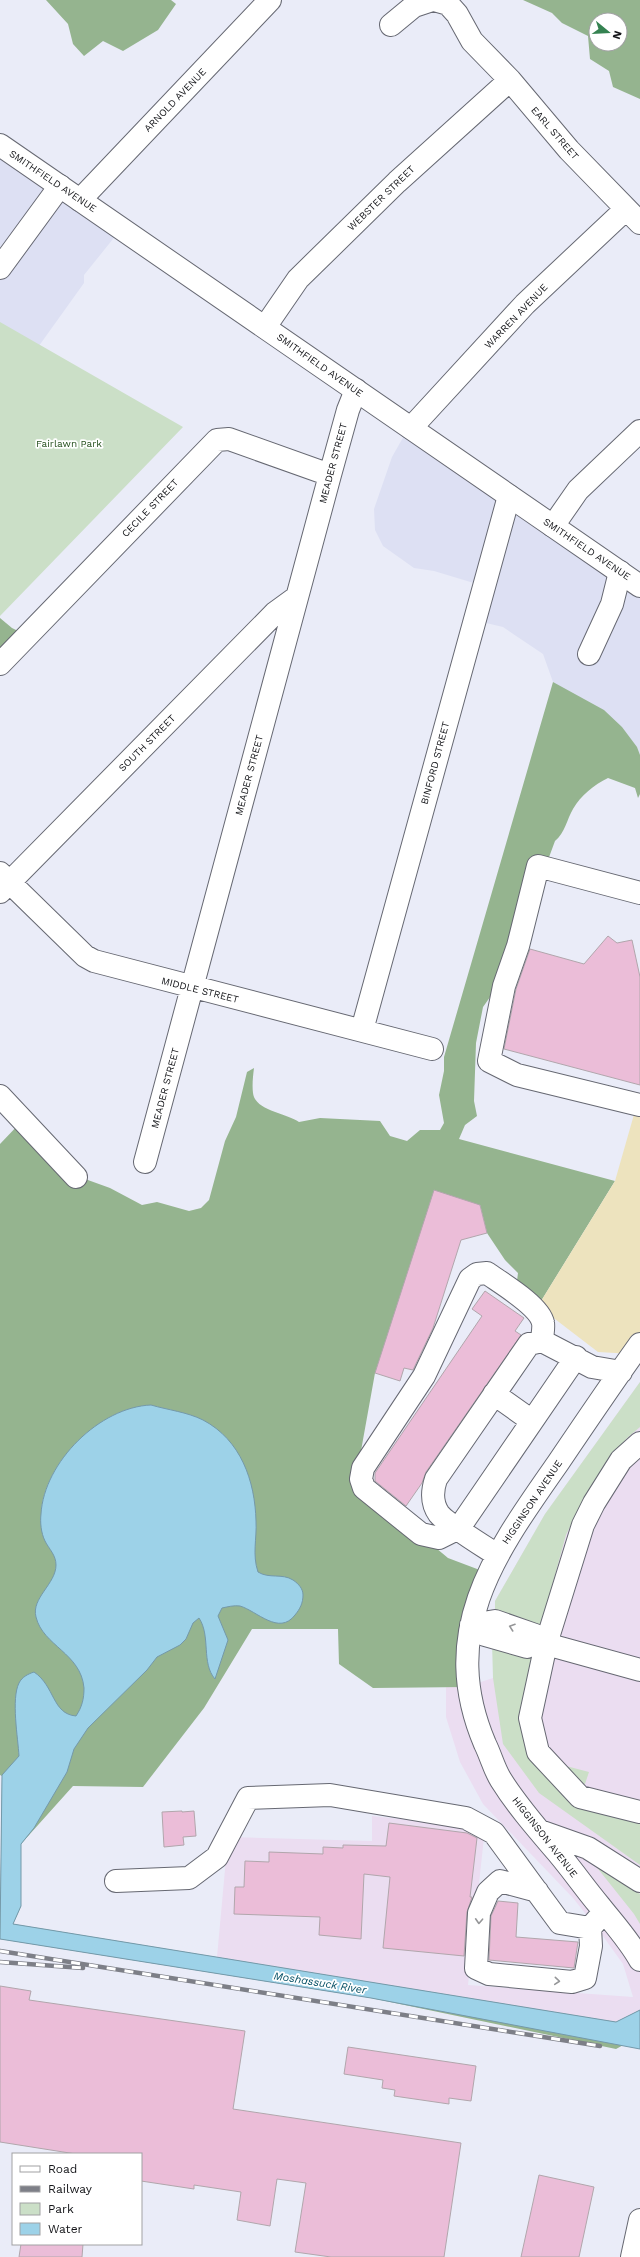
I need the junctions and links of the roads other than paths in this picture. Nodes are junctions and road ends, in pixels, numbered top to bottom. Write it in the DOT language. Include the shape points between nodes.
graph roads {
  1 [pos="270,0"];
  2 [pos="433,0"];
  3 [pos="391,25"];
  4 [pos="510,80"];
  5 [pos="0,145"];
  6 [pos="60,186"];
  7 [pos="80,200"];
  8 [pos="633,216"];
  9 [pos="0,268"];
  10 [pos="265,327"];
  11 [pos="356,390"];
  12 [pos="411,428"];
  13 [pos="640,431"];
  14 [pos="330,475"];
  15 [pos="509,496"];
  16 [pos="553,526"];
  17 [pos="620,572"];
  18 [pos="640,586"];
  19 [pos="297,597"];
  20 [pos="589,654"];
  21 [pos="0,664"];
  22 [pos="3,882"];
  23 [pos="640,893"];
  24 [pos="191,988"];
  25 [pos="362,1030"];
  26 [pos="432,1049"];
  27 [pos="0,1096"];
  28 [pos="640,1105"];
  29 [pos="145,1162"];
  30 [pos="76,1177"];
  31 [pos="542,1342"];
  32 [pos="638,1351"];
  33 [pos="584,1362"];
  34 [pos="621,1372"];
  35 [pos="494,1394"];
  36 [pos="603,1398"];
  37 [pos="532,1421"];
  38 [pos="640,1442"];
  39 [pos="459,1528"];
  40 [pos="497,1556"];
  41 [pos="471,1624"];
  42 [pos="546,1644"];
  43 [pos="640,1670"];
  44 [pos="640,1812"];
  45 [pos="537,1830"];
  46 [pos="116,1881"];
  47 [pos="640,1881"];
  48 [pos="536,1891"];
  49 [pos="604,1912"];
  50 [pos="590,1928"];
  51 [pos="640,1960"];
  52 [pos="640,2220"];
  53 [pos="632,2257"];
  1 -- 7 [label="street, ARNOLD AVENUE"];
  2 -- 3 [label="street" via="414,6"];
  2 -- 4 [label="street, EARL STREET" via="448,4 457,14 472,41"];
  4 -- 8 [label="street, EARL STREET" via="569,150"];
  4 -- 10 [label="street, WEBSTER STREET" via="397,182 298,279"];
  5 -- 6 [label="street, SMITHFIELD AVENUE"];
  6 -- 7 [label="street, SMITHFIELD AVENUE"];
  6 -- 9 [label="street"];
  7 -- 10 [label="street, SMITHFIELD AVENUE"];
  8 -- 12 [label="street, WARREN AVENUE" via="525,304"];
  10 -- 11 [label="street, SMITHFIELD AVENUE"];
  11 -- 12 [label="street, SMITHFIELD AVENUE"];
  11 -- 14 [label="street, MEADER STREET"];
  12 -- 15 [label="street, SMITHFIELD AVENUE"];
  13 -- 16 [label="street" via="578,490"];
  14 -- 19 [label="street, MEADER STREET"];
  14 -- 21 [label="street, CECILE STREET" via="228,439 217,440"];
  15 -- 16 [label="street, SMITHFIELD AVENUE"];
  15 -- 25 [label="street, BINFORD STREET"];
  16 -- 17 [label="street, SMITHFIELD AVENUE"];
  17 -- 18 [label="street, SMITHFIELD AVENUE"];
  17 -- 20 [label="street" via="612,604"];
  19 -- 22 [label="street, SOUTH STREET" via="275,613"];
  19 -- 24 [label="street, MEADER STREET"];
  22 -- 24 [label="street, MIDDLE STREET" via="85,956 94,961"];
  23 -- 28 [label="street" via="538,866 518,946 504,986 489,1061 517,1075"];
  24 -- 25 [label="street, MIDDLE STREET"];
  24 -- 29 [label="street, MEADER STREET"];
  25 -- 26 [label="street, MIDDLE STREET"];
  27 -- 30 [label="street"];
  31 -- 33 [label="street"];
  31 -- 35 [label="street" via="529,1344"];
  31 -- 39 [label="street" via="543,1323 528,1303 487,1273 477,1274 470,1279 424,1376 363,1468 361,1479 364,1488 421,1534 439,1538"];
  32 -- 34 [label="street, HIGGINSON AVENUE"];
  33 -- 34 [label="street"];
  33 -- 36 [label="street"];
  33 -- 37 [label="street"];
  34 -- 36 [label="street, HIGGINSON AVENUE"];
  35 -- 37 [label="street"];
  35 -- 39 [label="street" via="436,1479 432,1490 433,1501 439,1515"];
  36 -- 40 [label="street, HIGGINSON AVENUE" via="512,1528"];
  37 -- 39 [label="street"];
  38 -- 42 [label="street" via="621,1460 583,1525"];
  39 -- 40 [label="street"];
  40 -- 41 [label="street, HIGGINSON AVENUE" via="477,1600"];
  41 -- 42 [label="street" via="485,1635 531,1648"];
  41 -- 45 [label="street, HIGGINSON AVENUE" via="467,1671 476,1723 500,1779"];
  42 -- 43 [label="street"];
  42 -- 44 [label="street" via="530,1718 538,1752 580,1797"];
  45 -- 47 [label="street" via="588,1848"];
  45 -- 49 [label="street, HIGGINSON AVENUE"];
  46 -- 48 [label="street" via="189,1878 217,1857 248,1798 330,1795 466,1818 494,1833"];
  48 -- 50 [label="street" via="560,1923"];
  48 -- 50 [label="street, one-way" via="500,1882 488,1892 479,1913 476,1968 489,1974 572,1982 585,1978"];
  49 -- 50 [label="street"];
  49 -- 51 [label="street, HIGGINSON AVENUE" via="628,1940"];
  52 -- 53 [label="street"];
}
